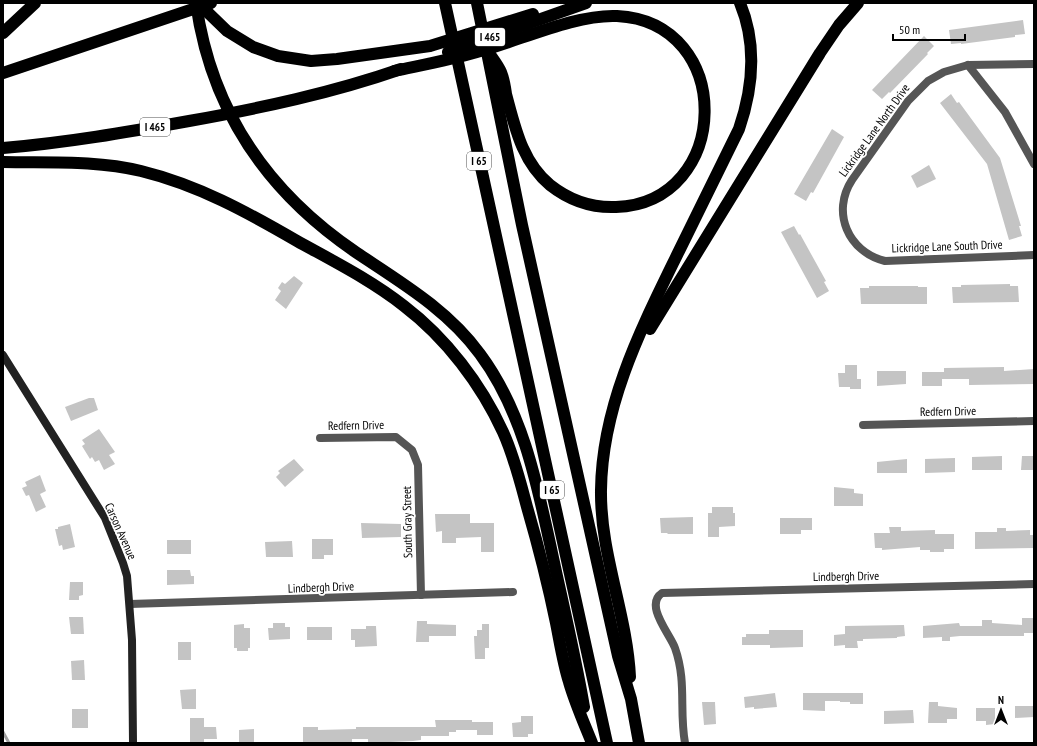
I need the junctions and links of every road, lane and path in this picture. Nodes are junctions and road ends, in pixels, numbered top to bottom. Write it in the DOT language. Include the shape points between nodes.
graph roads {
  1 [pos="35,3"];
  2 [pos="197,3"];
  3 [pos="211,3"];
  4 [pos="445,3"];
  5 [pos="477,3"];
  6 [pos="576,3"];
  7 [pos="586,3"];
  8 [pos="740,3"];
  9 [pos="858,3"];
  10 [pos="3,33"];
  11 [pos="1034,64"];
  12 [pos="968,65"];
  13 [pos="394,71"];
  14 [pos="3,73"];
  15 [pos="496,74"];
  16 [pos="3,148"];
  17 [pos="3,162"];
  18 [pos="1034,164"];
  19 [pos="863,252"];
  20 [pos="1034,255"];
  21 [pos="3,355"];
  22 [pos="624,372"];
  23 [pos="1034,421"];
  24 [pos="863,425"];
  25 [pos="320,438"];
  26 [pos="412,450"];
  27 [pos="1034,584"];
  28 [pos="513,592"];
  29 [pos="421,596"];
  30 [pos="130,604"];
  31 [pos="631,699"];
  32 [pos="590,739"];
  33 [pos="133,743"];
  34 [pos="607,743"];
  35 [pos="639,743"];
  36 [pos="685,743"];
  1 -- 10 [label="highway"];
  2 -- 6 [label="highway" via="211,18 237,38 262,50 295,59 320,61 430,46"];
  2 -- 32 [label="highway" via="203,40 215,80 241,135 261,165 293,202 337,239 425,298 460,331 492,371 512,410 531,461 580,680"];
  3 -- 14 [label="highway"];
  4 -- 34 [label="highway, I 65"];
  5 -- 15 [label="highway, I 65" via="486,47"];
  7 -- 13 [label="highway, I 465"];
  8 -- 22 [label="highway" via="751,42 750,80 739,129 658,293"];
  9 -- 22 [label="highway" via="820,53"];
  11 -- 12 [label="street, Lickridge Lane North Drive"];
  12 -- 18 [label="street" via="1005,112"];
  12 -- 19 [label="street, Lickridge Lane North Drive" via="944,72 921,87 908,101 847,187 842,204 844,223 849,235"];
  13 -- 15 [label="highway" via="478,52 584,19 604,16 634,18 652,24 670,35 692,61 701,80 705,98 702,139 682,175 656,195 625,206 584,203 548,184 528,160"];
  13 -- 16 [label="highway, I 465" via="276,104 119,133"];
  15 -- 31 [label="highway, I 65" via="522,225 613,633"];
  17 -- 32 [label="highway" via="115,166 164,177 210,194 381,290 415,315 439,338 459,360 478,389 509,448 544,570 569,682"];
  19 -- 20 [label="street, Lickridge Lane South Drive" via="878,259 895,262"];
  21 -- 30 [label="main road, Carson Avenue" via="105,518 127,576"];
  22 -- 31 [label="highway" via="605,438 601,490 603,524 629,654"];
  23 -- 24 [label="street, Redfern Drive"];
  25 -- 26 [label="street, Redfern Drive" via="396,437"];
  26 -- 29 [label="street, South Gray Street" via="418,465"];
  27 -- 36 [label="street, Lindbergh Drive" via="667,592 659,596 655,603 657,615 673,645 682,673"];
  28 -- 29 [label="street, Lindbergh Drive"];
  29 -- 30 [label="street, Lindbergh Drive"];
  30 -- 33 [label="main road, Carson Avenue"];
  31 -- 35 [label="highway, I 65"];
}
